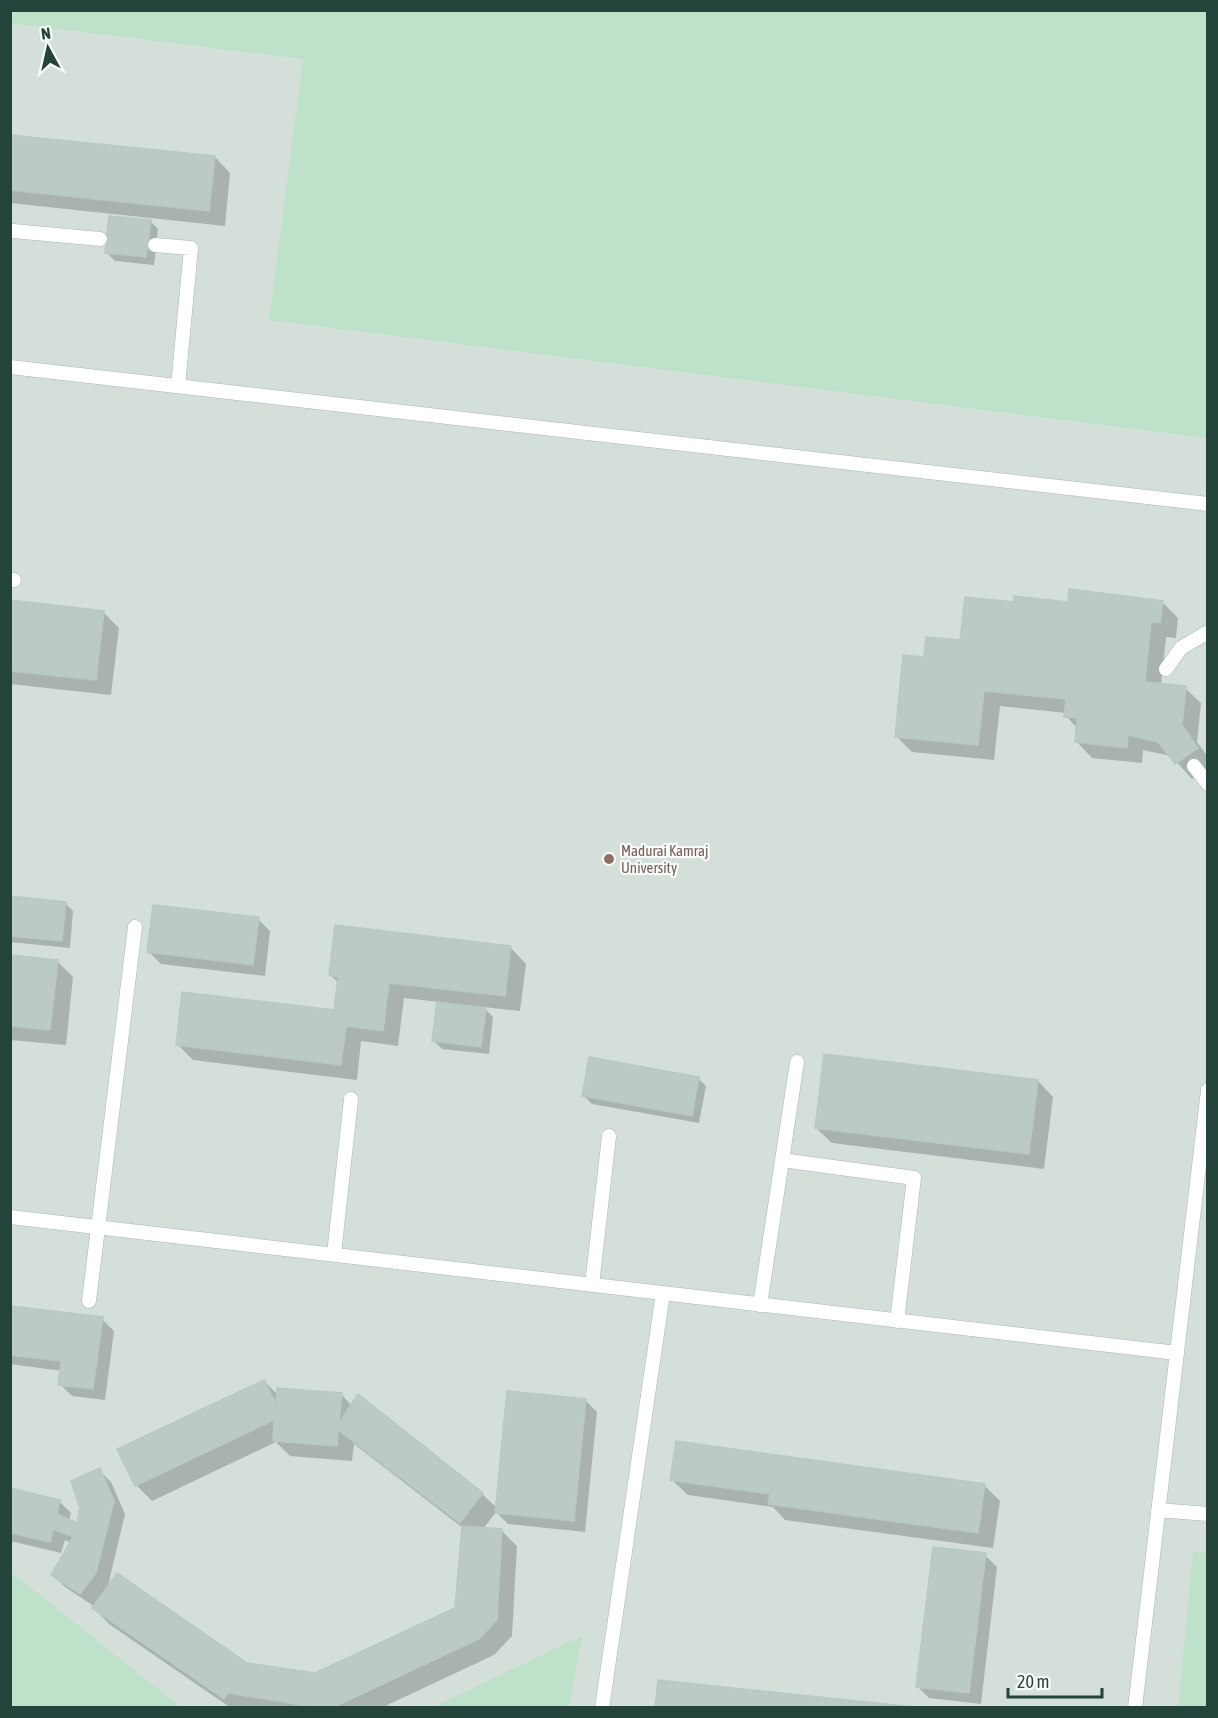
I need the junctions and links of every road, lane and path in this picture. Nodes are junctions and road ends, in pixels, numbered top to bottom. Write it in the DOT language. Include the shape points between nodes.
graph roads {
  1 [pos="13,231"];
  2 [pos="100,239"];
  3 [pos="155,244"];
  4 [pos="10,367"];
  5 [pos="178,386"];
  6 [pos="1208,504"];
  7 [pos="1208,632"];
  8 [pos="1166,669"];
  9 [pos="1194,766"];
  10 [pos="1208,784"];
  11 [pos="135,927"];
  12 [pos="797,1062"];
  13 [pos="1208,1090"];
  14 [pos="351,1099"];
  15 [pos="609,1136"];
  16 [pos="782,1160"];
  17 [pos="10,1217"];
  18 [pos="98,1227"];
  19 [pos="334,1254"];
  20 [pos="592,1285"];
  21 [pos="663,1293"];
  22 [pos="89,1301"];
  23 [pos="760,1305"];
  24 [pos="897,1321"];
  25 [pos="1177,1353"];
  26 [pos="1158,1510"];
  27 [pos="1208,1514"];
  28 [pos="603,1707"];
  29 [pos="1135,1707"];
  1 -- 2 [label="lane"];
  3 -- 5 [label="lane" via="191,248"];
  4 -- 5 [label="lane"];
  5 -- 6 [label="lane"];
  7 -- 8 [label="lane" via="1181,648"];
  9 -- 10 [label="lane"];
  11 -- 18 [label="lane"];
  12 -- 16 [label="lane"];
  13 -- 25 [label="lane"];
  14 -- 19 [label="lane"];
  15 -- 20 [label="lane"];
  16 -- 23 [label="lane"];
  16 -- 24 [label="lane" via="914,1178"];
  17 -- 18 [label="lane"];
  18 -- 19 [label="lane"];
  18 -- 22 [label="lane"];
  19 -- 20 [label="lane"];
  20 -- 21 [label="lane"];
  21 -- 23 [label="lane"];
  21 -- 28 [label="lane"];
  23 -- 24 [label="lane"];
  24 -- 25 [label="lane"];
  25 -- 26 [label="lane"];
  26 -- 27 [label="lane"];
  26 -- 29 [label="lane"];
}
